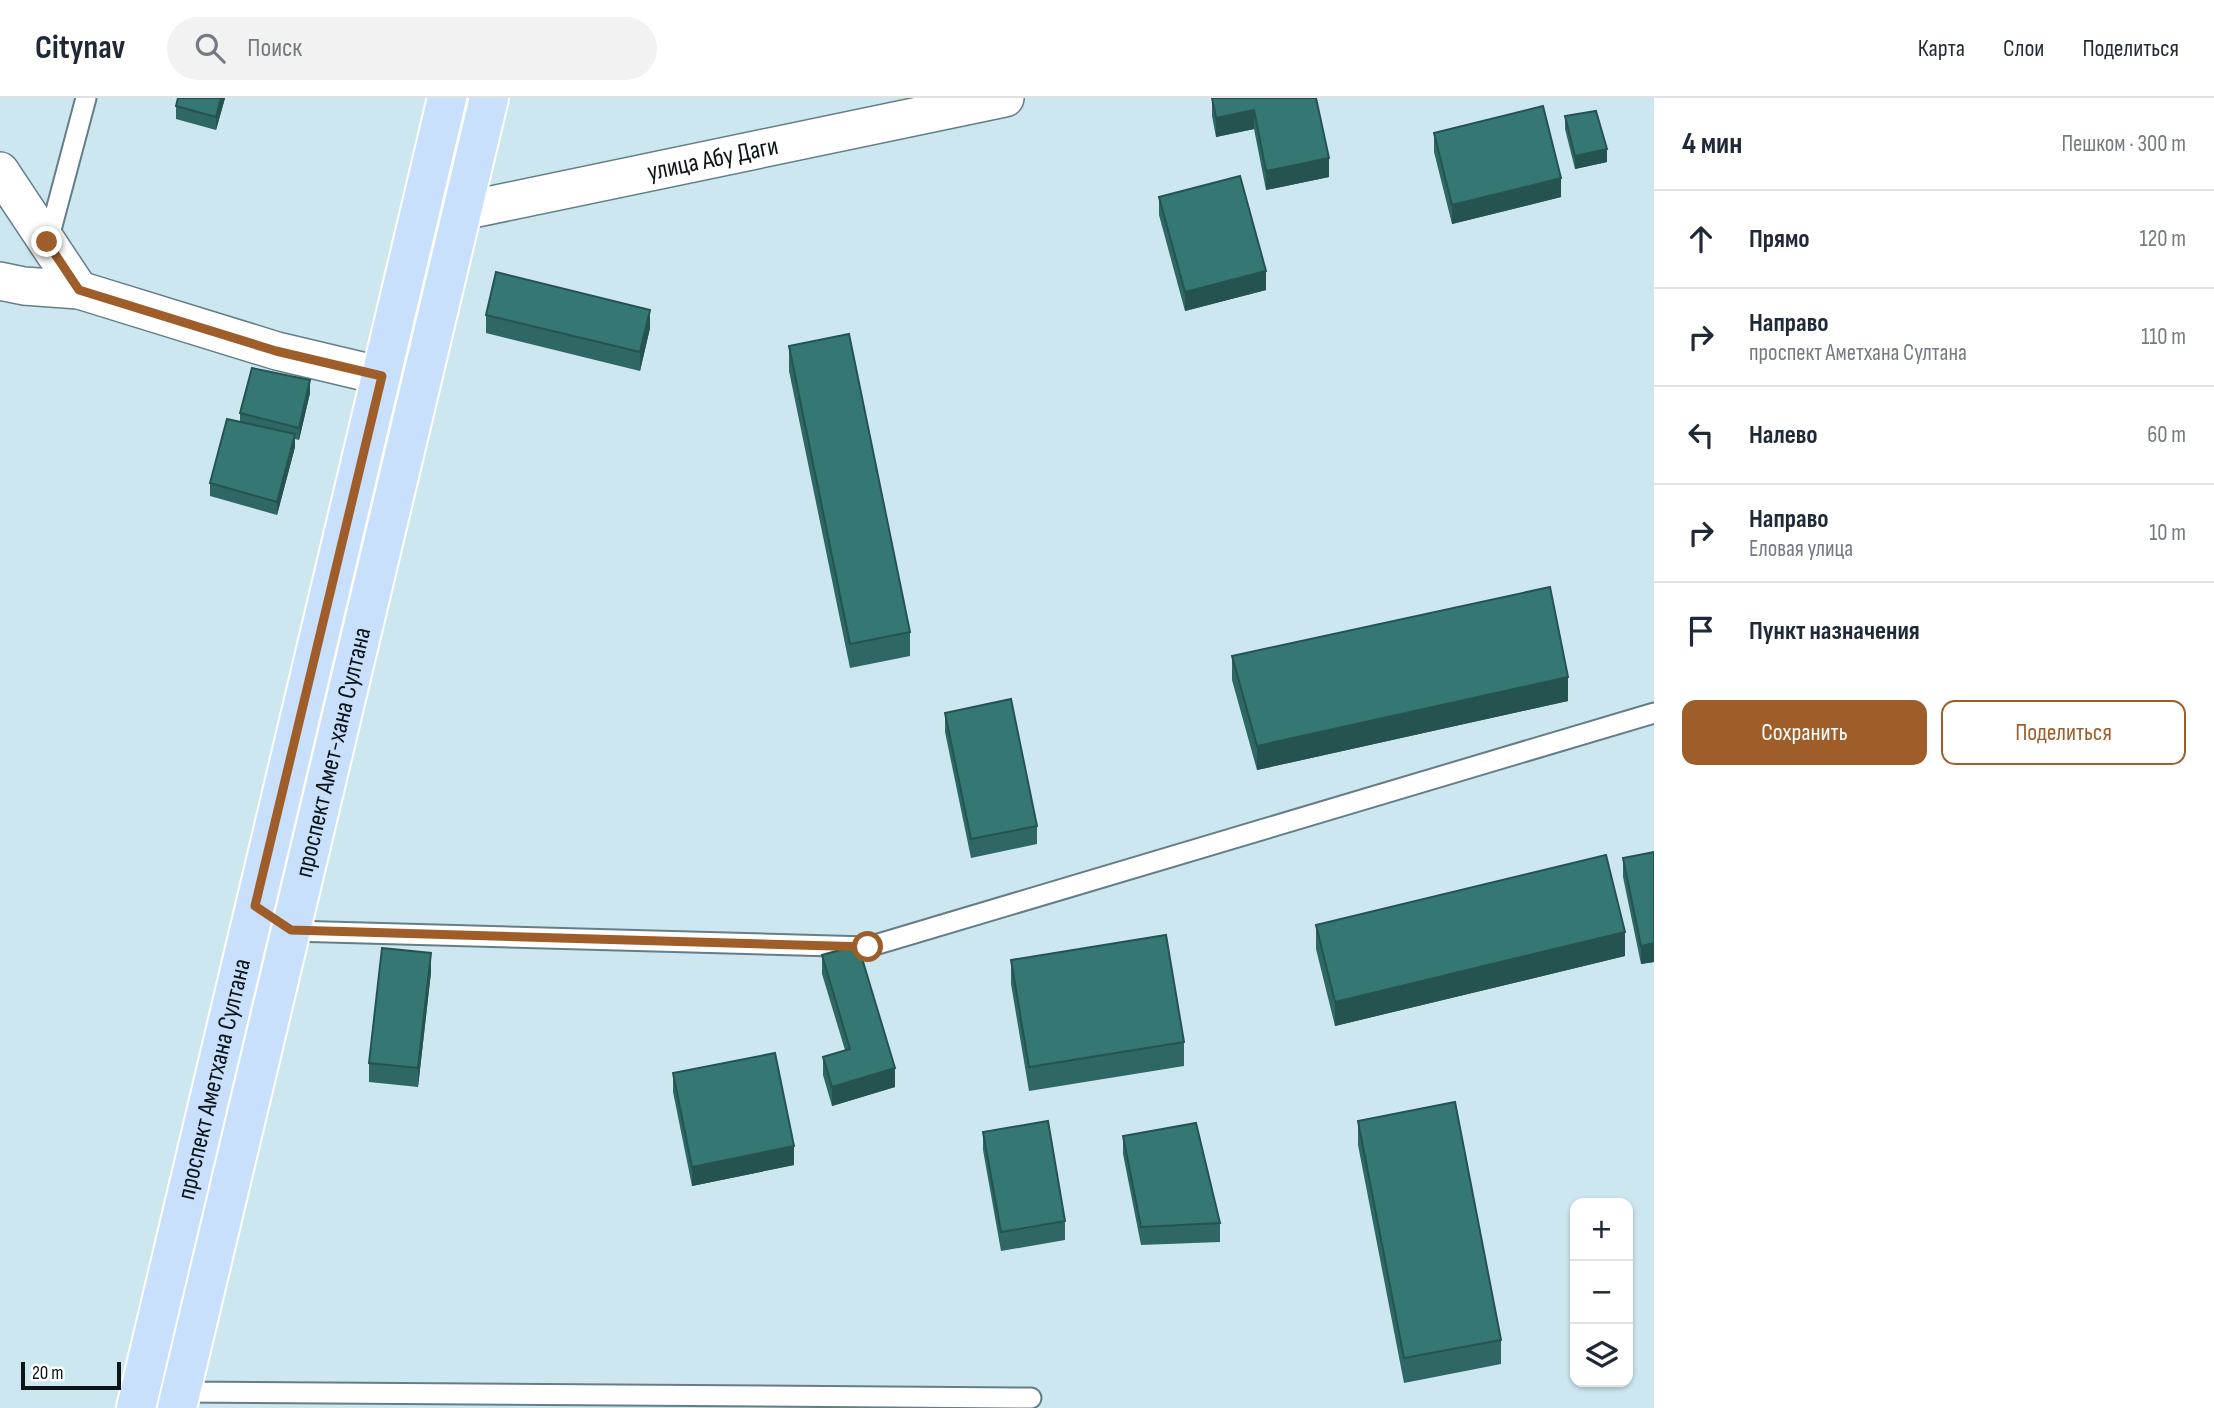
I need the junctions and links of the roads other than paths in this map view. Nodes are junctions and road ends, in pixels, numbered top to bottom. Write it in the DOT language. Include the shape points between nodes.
graph roads {
  1 [pos="86,98"];
  2 [pos="447,98"];
  3 [pos="1005,98"];
  4 [pos="477,106"];
  5 [pos="0,171"];
  6 [pos="425,189"];
  7 [pos="464,211"];
  8 [pos="47,242"];
  9 [pos="0,281"];
  10 [pos="79,290"];
  11 [pos="382,376"];
  12 [pos="422,386"];
  13 [pos="1654,713"];
  14 [pos="255,906"];
  15 [pos="291,930"];
  16 [pos="146,1368"];
  17 [pos="249,1393"];
  18 [pos="1031,1398"];
  19 [pos="179,1400"];
  20 [pos="136,1408"];
  21 [pos="263,1408"];
  1 -- 8 [label="lane"];
  2 -- 6 [label="main road, проспект Аметхана Султана"];
  3 -- 7 [label="street, улица Абу Даги"];
  4 -- 7 [label="main road, проспект Амет-хана Султана"];
  5 -- 8 [label="street"];
  6 -- 7 [label="street"];
  6 -- 11 [label="main road, проспект Аметхана Султана"];
  7 -- 12 [label="main road, проспект Амет-хана Султана"];
  8 -- 10 [label="street"];
  9 -- 10 [label="street"];
  10 -- 11 [label="street" via="276,351"];
  11 -- 12 [label="street"];
  11 -- 14 [label="main road, проспект Аметхана Султана"];
  12 -- 15 [label="main road, проспект Амет-хана Султана"];
  13 -- 15 [label="lane" via="868,947"];
  14 -- 15 [label="lane"];
  14 -- 16 [label="main road, проспект Аметхана Султана"];
  15 -- 19 [label="main road, проспект Амет-хана Султана"];
  16 -- 19 [label="lane"];
  16 -- 20 [label="main road, проспект Аметхана Султана"];
  17 -- 18 [label="lane"];
  17 -- 19 [label="lane"];
  17 -- 21 [label="lane"];
}
